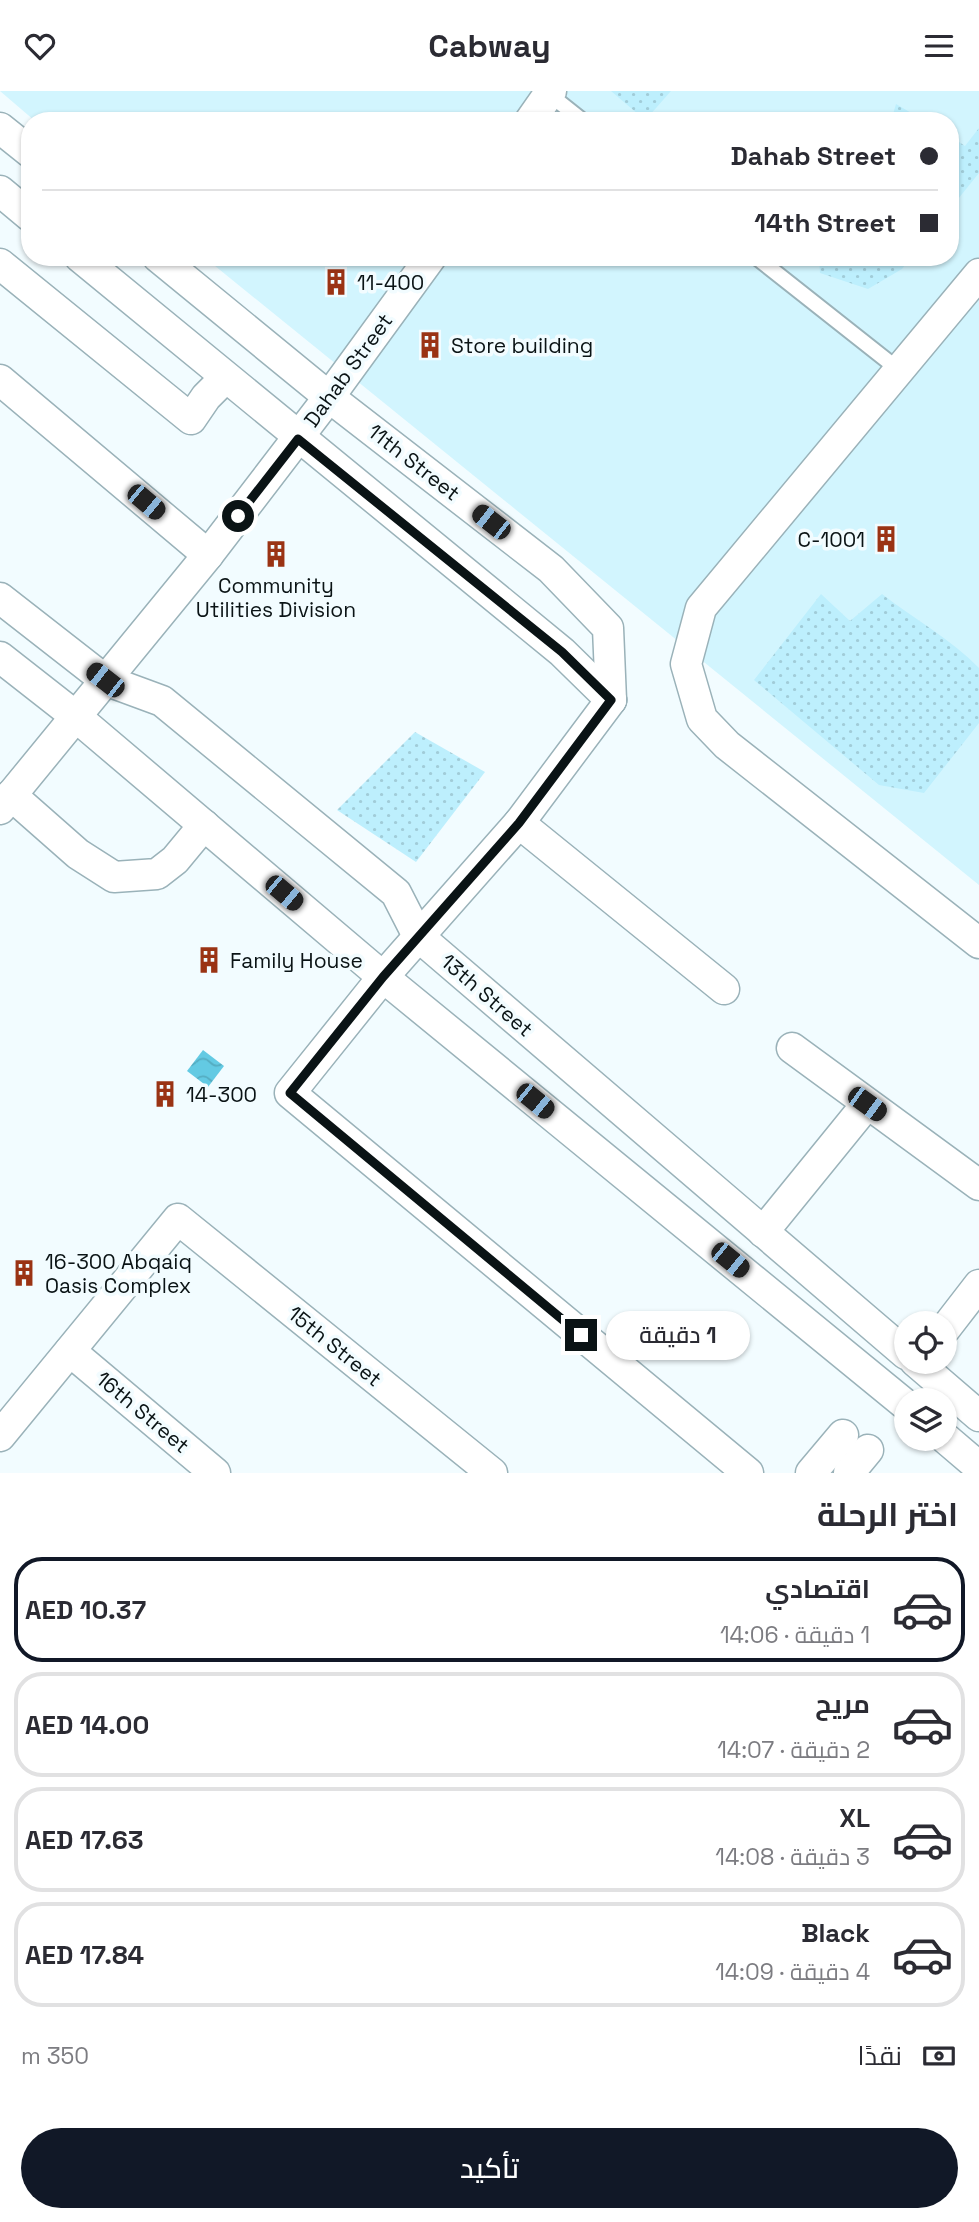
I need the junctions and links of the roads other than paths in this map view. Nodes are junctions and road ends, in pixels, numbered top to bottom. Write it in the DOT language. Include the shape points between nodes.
graph roads {
  1 [pos="549,92"];
  2 [pos="536,112"];
  3 [pos="572,112"];
  4 [pos="0,128"];
  5 [pos="21,145"];
  6 [pos="0,191"];
  7 [pos="21,208"];
  8 [pos="0,264"];
  9 [pos="91,266"];
  10 [pos="170,266"];
  11 [pos="424,266"];
  12 [pos="767,266"];
  13 [pos="979,274"];
  14 [pos="899,370"];
  15 [pos="225,378"];
  16 [pos="0,380"];
  17 [pos="329,397"];
  18 [pos="298,439"];
  19 [pos="208,555"];
  20 [pos="0,598"];
  21 [pos="0,657"];
  22 [pos="105,680"];
  23 [pos="611,700"];
  24 [pos="74,715"];
  25 [pos="6,802"];
  26 [pos="519,823"];
  27 [pos="204,825"];
  28 [pos="418,936"];
  29 [pos="979,943"];
  30 [pos="383,977"];
  31 [pos="724,989"];
  32 [pos="792,1048"];
  33 [pos="867,1104"];
  34 [pos="979,1185"];
  35 [pos="764,1232"];
  36 [pos="979,1285"];
  37 [pos="957,1313"];
  38 [pos="894,1342"];
  39 [pos="70,1351"];
  40 [pos="931,1374"];
  41 [pos="894,1395"];
  42 [pos="979,1416"];
  43 [pos="0,1436"];
  44 [pos="957,1448"];
  45 [pos="979,1467"];
  46 [pos="215,1473"];
  47 [pos="492,1473"];
  48 [pos="748,1473"];
  49 [pos="811,1473"];
  50 [pos="849,1473"];
  1 -- 2 [label="street"];
  1 -- 3 [label="lane"];
  4 -- 5 [label="street"];
  6 -- 7 [label="street"];
  8 -- 15 [label="street" via="191,419"];
  9 -- 15 [label="street"];
  10 -- 17 [label="street, 11th Street"];
  11 -- 17 [label="street, Dahab Street"];
  12 -- 14 [label="lane"];
  13 -- 14 [label="street"];
  14 -- 29 [label="street" via="701,608 685,664 702,719 727,745"];
  15 -- 18 [label="street"];
  16 -- 19 [label="street"];
  17 -- 18 [label="street, Dahab Street"];
  17 -- 23 [label="street, 11th Street" via="551,569 608,628"];
  18 -- 19 [label="street, Dahab Street"];
  18 -- 23 [label="street" via="562,652"];
  19 -- 22 [label="street, Dahab Street"];
  20 -- 22 [label="street, 13th Street"];
  21 -- 24 [label="street"];
  22 -- 24 [label="street, Dahab Street"];
  22 -- 28 [label="street, 13th Street" via="172,709 396,893"];
  23 -- 26 [label="street"];
  24 -- 25 [label="street, Dahab Street"];
  24 -- 27 [label="street"];
  25 -- 27 [label="street" via="114,877 157,874"];
  26 -- 28 [label="street"];
  26 -- 31 [label="street"];
  27 -- 30 [label="street"];
  28 -- 30 [label="street"];
  28 -- 35 [label="street, 13th Street"];
  30 -- 41 [label="street"];
  30 -- 48 [label="street" via="290,1093"];
  32 -- 33 [label="street"];
  33 -- 34 [label="street"];
  33 -- 35 [label="street"];
  35 -- 38 [label="street, 13th Street"];
  36 -- 37 [label="street"];
  39 -- 43 [label="street"];
  39 -- 46 [label="street, 16th Street"];
  39 -- 47 [label="street, 15th Street" via="178,1219"];
  40 -- 42 [label="street, 13th Street"];
  44 -- 45 [label="street"];
  49 -- 50 [label="street" via="856,1443"];
}
